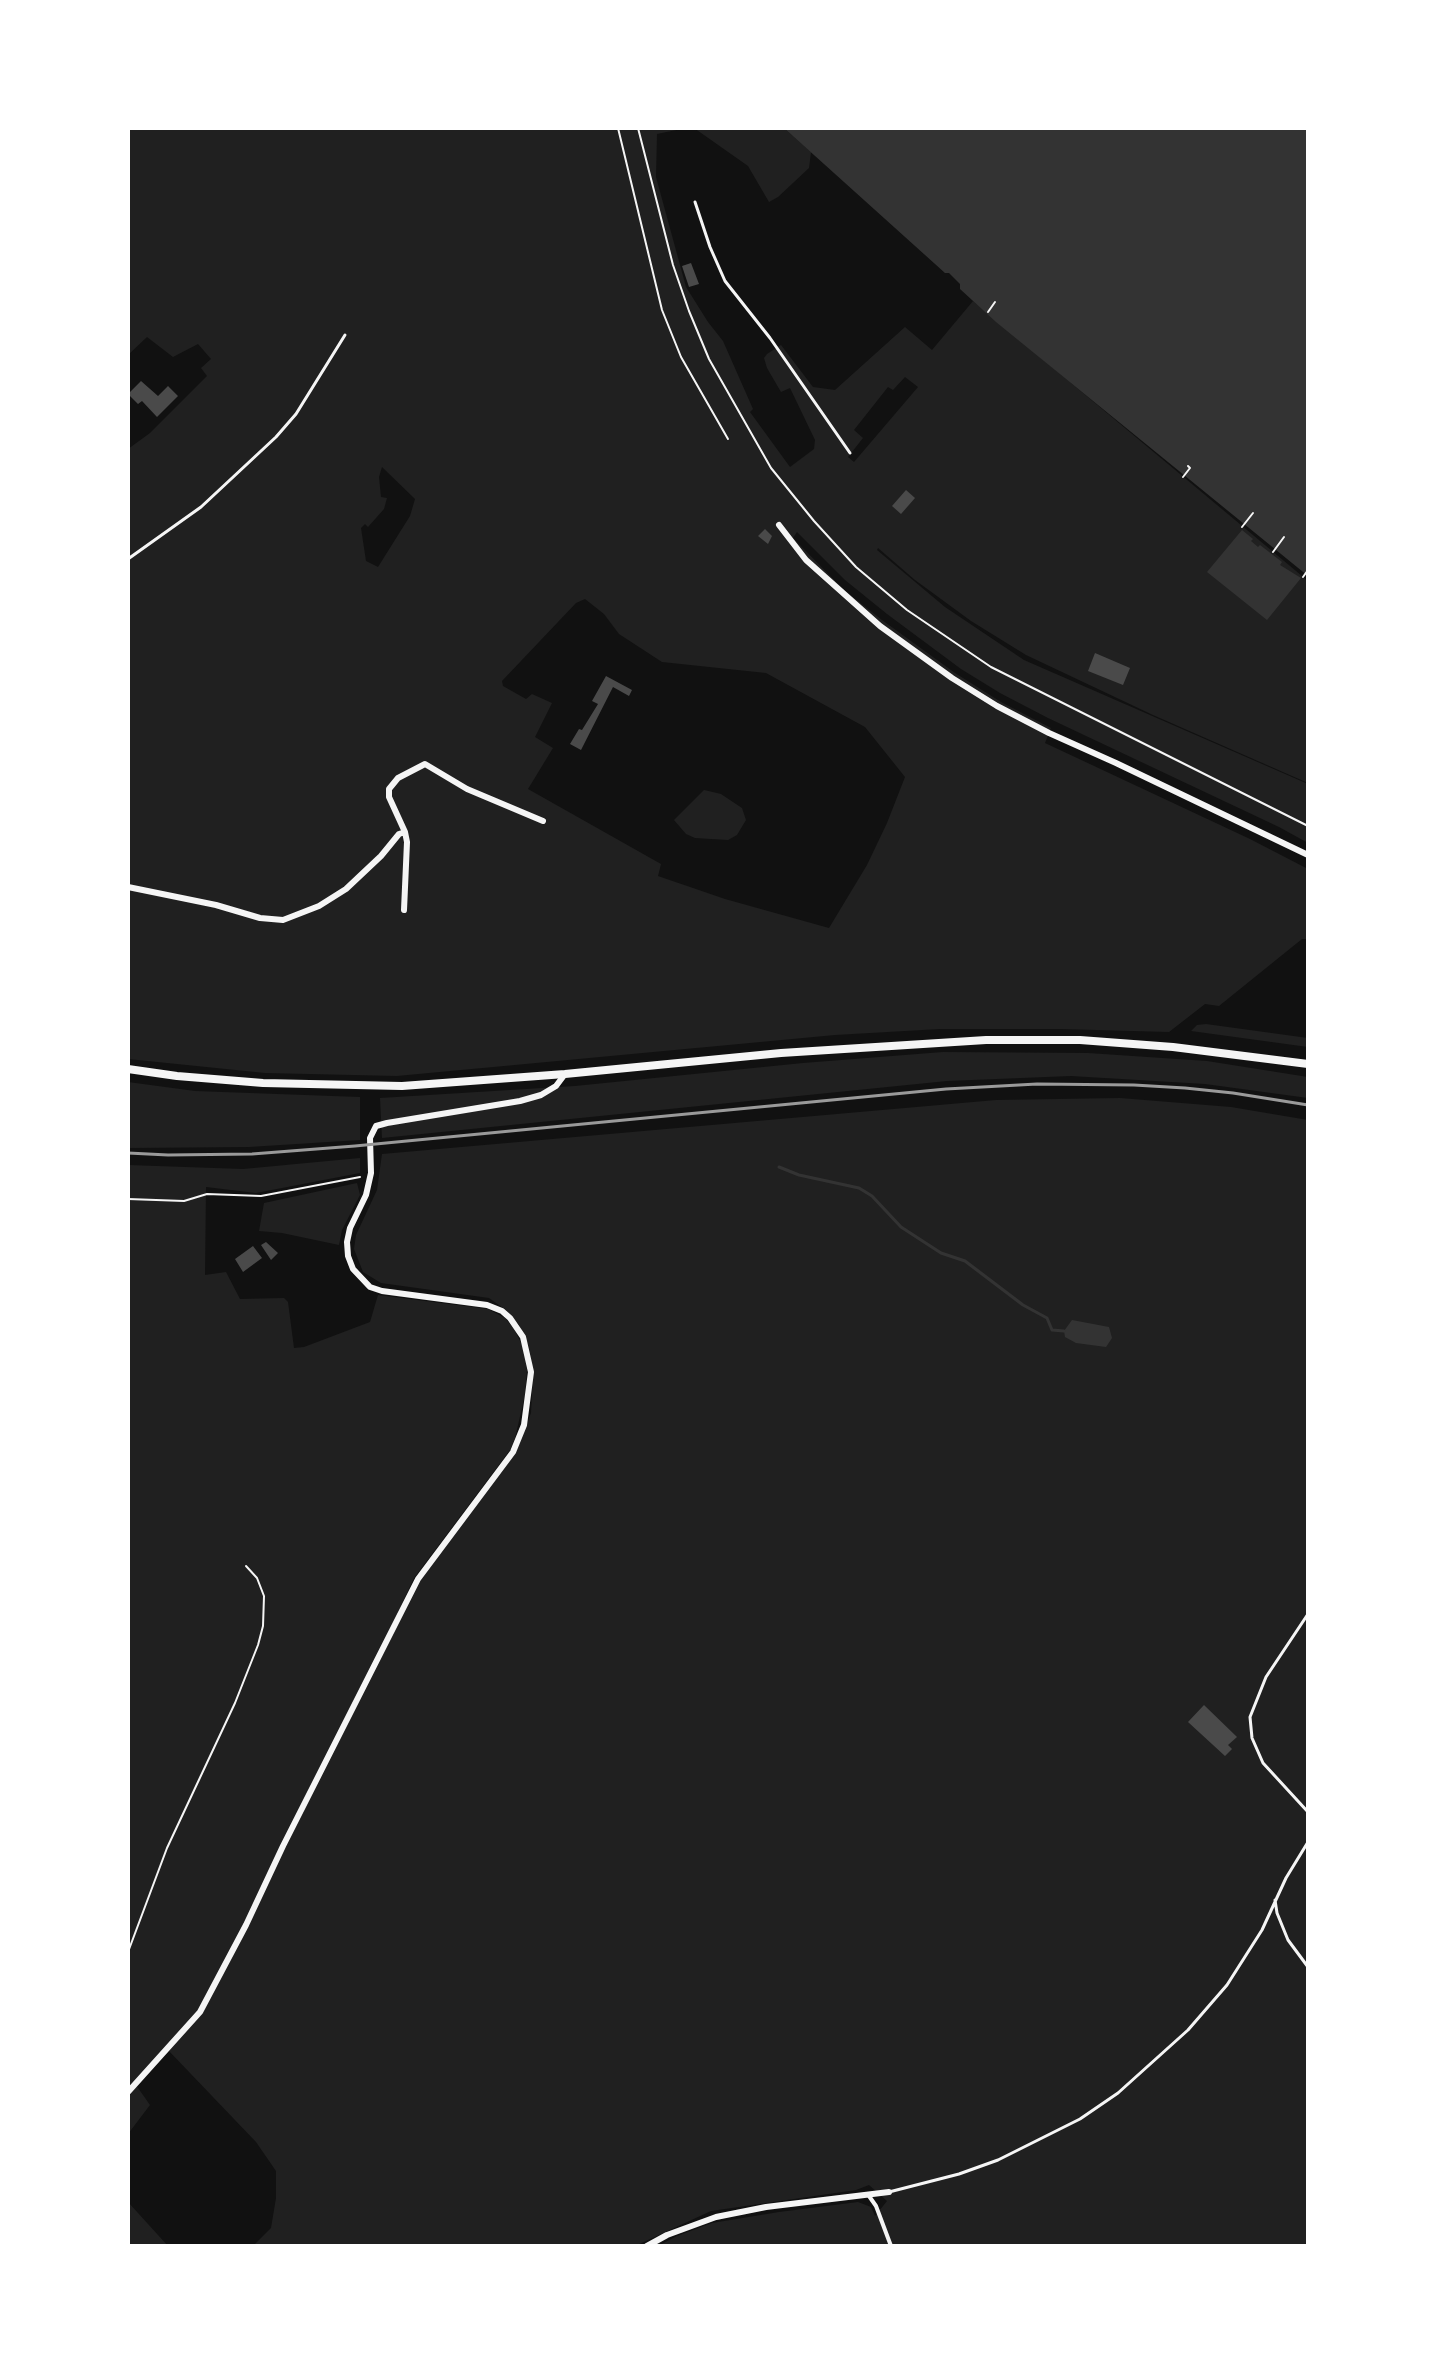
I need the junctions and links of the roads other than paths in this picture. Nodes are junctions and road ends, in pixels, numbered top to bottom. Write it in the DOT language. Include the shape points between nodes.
graph roads {
  1 [pos="695,202"];
  2 [pos="345,335"];
  3 [pos="850,453"];
  4 [pos="779,525"];
  5 [pos="128,559"];
  6 [pos="543,821"];
  7 [pos="405,832"];
  8 [pos="1308,855"];
  9 [pos="128,887"];
  10 [pos="404,910"];
  11 [pos="1308,1064"];
  12 [pos="128,1069"];
  13 [pos="565,1074"];
  14 [pos="1308,1614"];
  15 [pos="1308,1812"];
  16 [pos="1308,1842"];
  17 [pos="1275,1900"];
  18 [pos="1308,1967"];
  19 [pos="128,2092"];
  20 [pos="889,2192"];
  21 [pos="869,2196"];
  22 [pos="647,2246"];
  23 [pos="891,2246"];
  1 -- 3 [label="lane" via="725,281"];
  2 -- 5 [label="lane" via="296,414 270,443 201,507"];
  4 -- 8 [label="street" via="806,560 851,602 997,706"];
  6 -- 7 [label="street" via="467,789 425,764 389,789"];
  7 -- 9 [label="street" via="346,889 283,920"];
  7 -- 10 [label="street"];
  11 -- 13 [label="main road" via="1080,1040 986,1040"];
  12 -- 13 [label="main road" via="263,1083 402,1086"];
  13 -- 19 [label="street" via="541,1095 387,1123 376,1126 370,1138 371,1173 347,1242 353,1269 370,1287 382,1291 502,1311 517,1326 527,1350 527,1411 513,1452 418,1579 200,2012"];
  14 -- 15 [label="lane" via="1266,1677 1250,1717 1263,1763"];
  16 -- 17 [label="lane"];
  17 -- 18 [label="lane" via="1288,1940"];
  17 -- 20 [label="lane" via="1227,1985 1118,2093 1080,2119 998,2160"];
  20 -- 21 [label="street"];
  21 -- 22 [label="street" via="716,2217"];
  21 -- 23 [label="street"];
}
